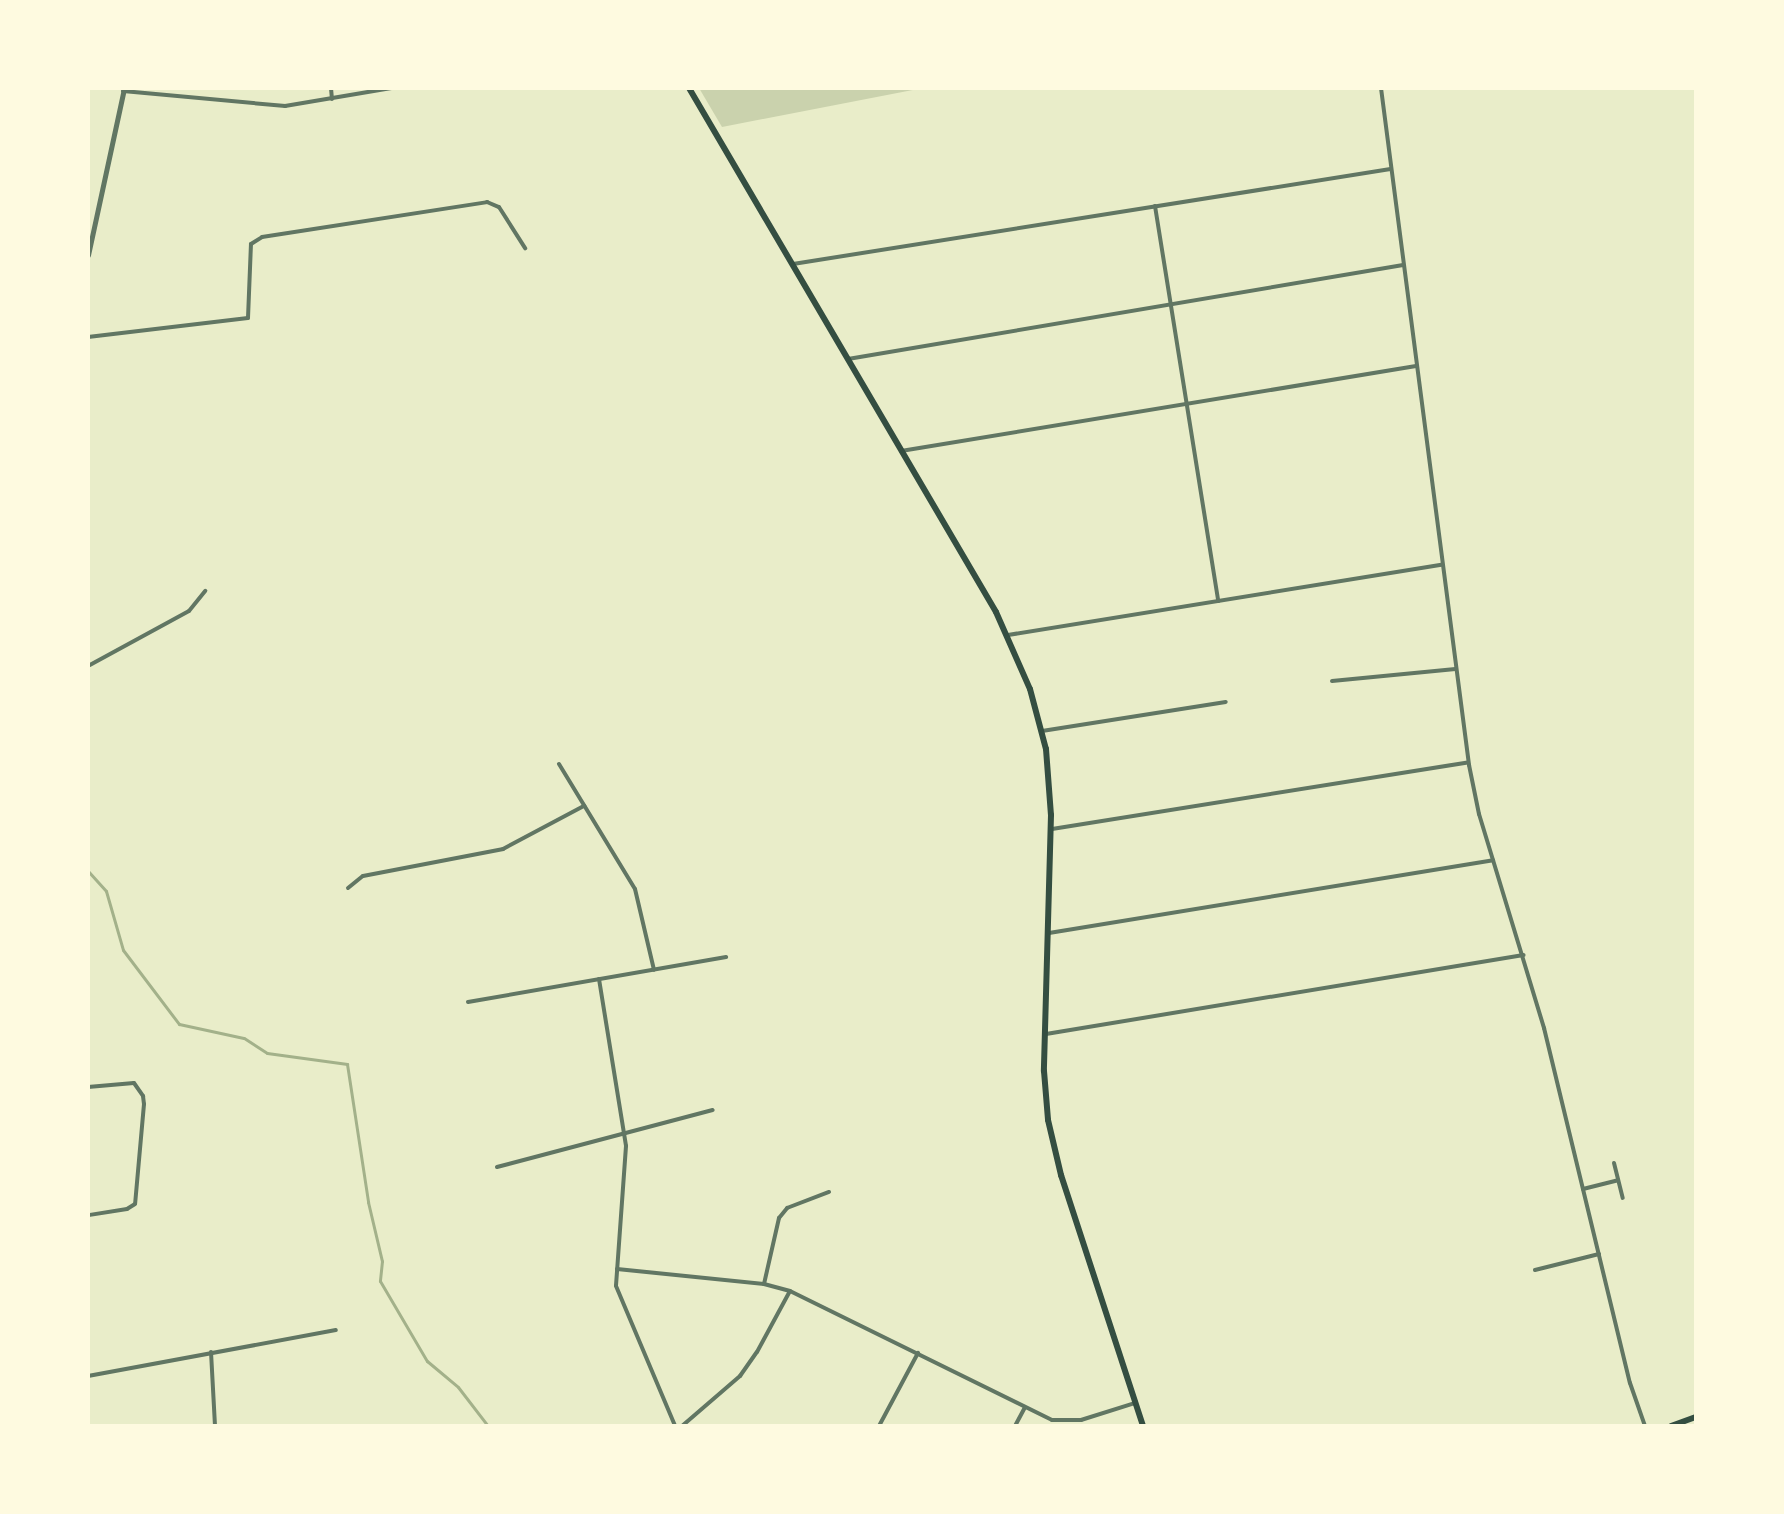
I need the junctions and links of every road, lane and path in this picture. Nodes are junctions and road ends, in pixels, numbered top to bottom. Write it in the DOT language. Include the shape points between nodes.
graph roads {
  1 [pos="331,88"];
  2 [pos="391,88"];
  3 [pos="689,88"];
  4 [pos="1381,88"];
  5 [pos="123,89"];
  6 [pos="332,99"];
  7 [pos="1391,169"];
  8 [pos="1155,206"];
  9 [pos="525,248"];
  10 [pos="88,255"];
  11 [pos="792,264"];
  12 [pos="1403,265"];
  13 [pos="1171,305"];
  14 [pos="88,337"];
  15 [pos="848,359"];
  16 [pos="1416,366"];
  17 [pos="1185,405"];
  18 [pos="901,451"];
  19 [pos="1441,565"];
  20 [pos="205,591"];
  21 [pos="1218,601"];
  22 [pos="1008,635"];
  23 [pos="88,666"];
  24 [pos="1455,669"];
  25 [pos="1332,681"];
  26 [pos="1226,702"];
  27 [pos="1042,731"];
  28 [pos="1468,762"];
  29 [pos="559,764"];
  30 [pos="584,806"];
  31 [pos="1051,830"];
  32 [pos="1493,860"];
  33 [pos="348,888"];
  34 [pos="1049,933"];
  35 [pos="1524,955"];
  36 [pos="726,957"];
  37 [pos="654,970"];
  38 [pos="599,979"];
  39 [pos="468,1002"];
  40 [pos="1046,1034"];
  41 [pos="88,1087"];
  42 [pos="713,1110"];
  43 [pos="625,1134"];
  44 [pos="1614,1163"];
  45 [pos="497,1167"];
  46 [pos="1618,1180"];
  47 [pos="1583,1189"];
  48 [pos="829,1192"];
  49 [pos="1623,1198"];
  50 [pos="88,1215"];
  51 [pos="1599,1254"];
  52 [pos="617,1269"];
  53 [pos="1535,1270"];
  54 [pos="764,1284"];
  55 [pos="790,1291"];
  56 [pos="336,1330"];
  57 [pos="211,1352"];
  58 [pos="918,1353"];
  59 [pos="88,1376"];
  60 [pos="1135,1403"];
  61 [pos="1025,1407"];
  62 [pos="1696,1417"];
  63 [pos="215,1426"];
  64 [pos="675,1426"];
  65 [pos="682,1426"];
  66 [pos="879,1426"];
  67 [pos="1015,1426"];
  68 [pos="1143,1426"];
  69 [pos="1645,1426"];
  70 [pos="1671,1426"];
  1 -- 6 [label="street"];
  2 -- 6 [label="street"];
  3 -- 11 [label="main road"];
  4 -- 7 [label="street"];
  5 -- 6 [label="street" via="285,106"];
  5 -- 10 [label="street"];
  7 -- 8 [label="street"];
  7 -- 12 [label="street"];
  8 -- 11 [label="street"];
  8 -- 13 [label="street"];
  9 -- 14 [label="street" via="499,207 487,202 262,237 251,244 248,318"];
  11 -- 15 [label="main road"];
  12 -- 13 [label="street"];
  12 -- 16 [label="street"];
  13 -- 15 [label="street"];
  13 -- 17 [label="street"];
  15 -- 18 [label="main road"];
  16 -- 17 [label="street"];
  16 -- 19 [label="street"];
  17 -- 18 [label="street"];
  17 -- 21 [label="street"];
  18 -- 22 [label="main road"];
  19 -- 21 [label="street"];
  19 -- 24 [label="street"];
  20 -- 23 [label="street" via="189,611"];
  21 -- 22 [label="street"];
  22 -- 27 [label="main road"];
  24 -- 25 [label="street"];
  24 -- 28 [label="street"];
  26 -- 27 [label="street"];
  27 -- 31 [label="main road"];
  28 -- 31 [label="street"];
  28 -- 32 [label="street"];
  29 -- 30 [label="street"];
  30 -- 33 [label="street" via="503,849 363,876"];
  30 -- 37 [label="street" via="635,889"];
  31 -- 34 [label="main road"];
  32 -- 34 [label="street"];
  32 -- 35 [label="street"];
  34 -- 40 [label="main road"];
  35 -- 40 [label="street"];
  35 -- 47 [label="street"];
  36 -- 37 [label="street"];
  37 -- 38 [label="street"];
  38 -- 39 [label="street"];
  38 -- 43 [label="street"];
  40 -- 60 [label="main road" via="1046,1106 1056,1155"];
  41 -- 50 [label="street" via="134,1083 144,1104 135,1204"];
  42 -- 43 [label="street"];
  43 -- 45 [label="street"];
  43 -- 52 [label="street"];
  44 -- 46 [label="street"];
  46 -- 47 [label="street"];
  46 -- 49 [label="street"];
  47 -- 51 [label="street"];
  48 -- 54 [label="street" via="787,1208 779,1218"];
  51 -- 53 [label="street"];
  51 -- 69 [label="street"];
  52 -- 54 [label="street"];
  52 -- 64 [label="street" via="620,1300"];
  54 -- 55 [label="street"];
  55 -- 58 [label="street"];
  55 -- 65 [label="street" via="740,1376"];
  56 -- 57 [label="street"];
  57 -- 59 [label="street"];
  57 -- 63 [label="street"];
  58 -- 61 [label="street"];
  58 -- 66 [label="street"];
  60 -- 61 [label="street" via="1069,1422"];
  60 -- 68 [label="main road"];
  61 -- 67 [label="street"];
  62 -- 70 [label="main road"];
}
